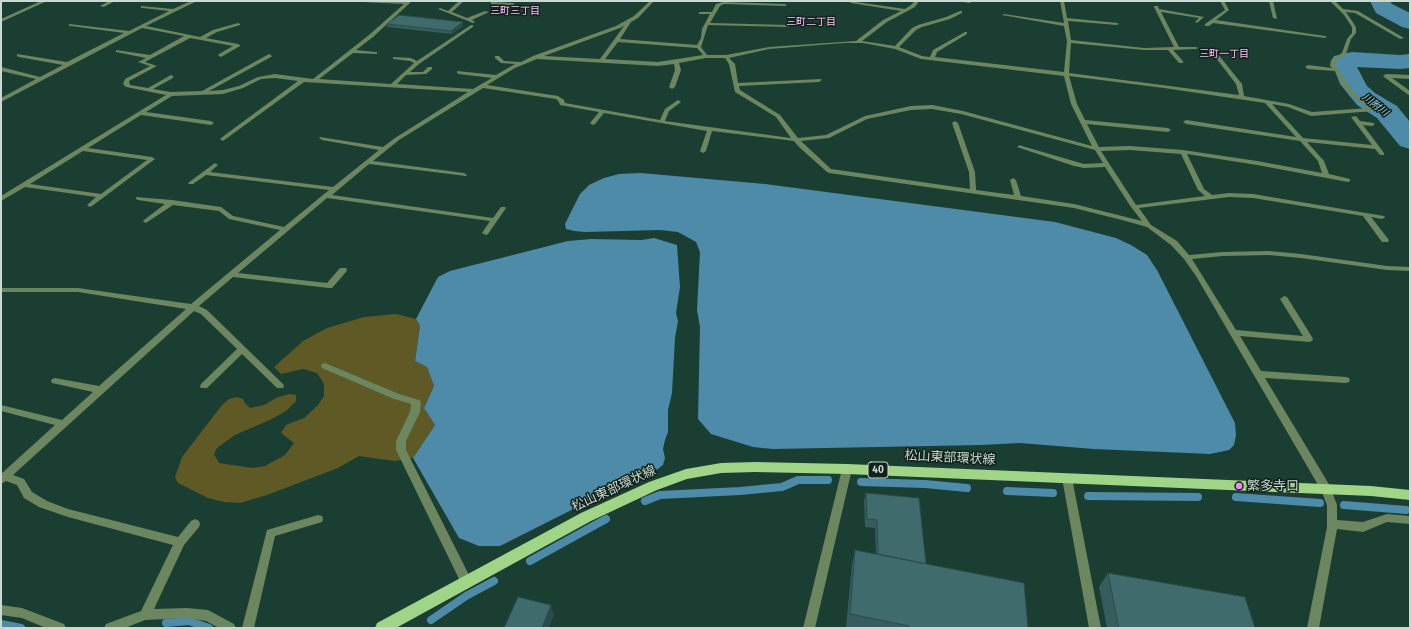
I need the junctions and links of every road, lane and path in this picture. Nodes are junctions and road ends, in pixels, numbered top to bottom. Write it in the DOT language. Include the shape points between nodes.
graph roads {
  1 [pos="45,1"];
  2 [pos="113,1"];
  3 [pos="195,1"];
  4 [pos="363,1"];
  5 [pos="462,1"];
  6 [pos="652,1"];
  7 [pos="852,1"];
  8 [pos="917,1"];
  9 [pos="961,1"];
  10 [pos="1062,1"];
  11 [pos="1222,1"];
  12 [pos="1271,1"];
  13 [pos="1332,1"];
  14 [pos="409,2"];
  15 [pos="505,2"];
  16 [pos="770,2"];
  17 [pos="969,2"];
  18 [pos="493,3"];
  19 [pos="513,4"];
  20 [pos="784,5"];
  21 [pos="102,6"];
  22 [pos="143,7"];
  23 [pos="440,8"];
  24 [pos="173,10"];
  25 [pos="906,10"];
  26 [pos="1342,10"];
  27 [pos="449,12"];
  28 [pos="487,12"];
  29 [pos="960,12"];
  30 [pos="700,13"];
  31 [pos="713,13"];
  32 [pos="1004,15"];
  33 [pos="1275,18"];
  34 [pos="467,20"];
  35 [pos="1,21"];
  36 [pos="629,21"];
  37 [pos="1212,21"];
  38 [pos="1066,22"];
  39 [pos="1198,22"];
  40 [pos="238,24"];
  41 [pos="707,24"];
  42 [pos="1118,24"];
  43 [pos="72,25"];
  44 [pos="1207,25"];
  45 [pos="141,26"];
  46 [pos="788,26"];
  47 [pos="129,32"];
  48 [pos="965,33"];
  49 [pos="189,36"];
  50 [pos="1325,37"];
  51 [pos="1402,38"];
  52 [pos="201,39"];
  53 [pos="617,40"];
  54 [pos="1069,41"];
  55 [pos="857,42"];
  56 [pos="699,47"];
  57 [pos="896,48"];
  58 [pos="1196,48"];
  59 [pos="1170,49"];
  60 [pos="1178,49"];
  61 [pos="118,51"];
  62 [pos="351,51"];
  63 [pos="375,53"];
  64 [pos="1216,54"];
  65 [pos="19,55"];
  66 [pos="221,55"];
  67 [pos="270,56"];
  68 [pos="706,56"];
  69 [pos="151,57"];
  70 [pos="497,57"];
  71 [pos="535,57"];
  72 [pos="726,57"];
  73 [pos="395,58"];
  74 [pos="932,58"];
  75 [pos="601,61"];
  76 [pos="676,62"];
  77 [pos="1181,62"];
  78 [pos="417,63"];
  79 [pos="522,63"];
  80 [pos="67,64"];
  81 [pos="1308,67"];
  82 [pos="430,68"];
  83 [pos="1,69"];
  84 [pos="1337,70"];
  85 [pos="459,72"];
  86 [pos="405,74"];
  87 [pos="1066,74"];
  88 [pos="171,77"];
  89 [pos="497,77"];
  90 [pos="1410,77"];
  91 [pos="40,78"];
  92 [pos="303,80"];
  93 [pos="819,80"];
  94 [pos="314,81"];
  95 [pos="806,81"];
  96 [pos="736,85"];
  97 [pos="392,86"];
  98 [pos="481,86"];
  99 [pos="672,87"];
  100 [pos="810,89"];
  101 [pos="148,90"];
  102 [pos="473,91"];
  103 [pos="203,92"];
  104 [pos="171,94"];
  105 [pos="1410,94"];
  106 [pos="1242,97"];
  107 [pos="1,100"];
  108 [pos="678,102"];
  109 [pos="1267,102"];
  110 [pos="603,111"];
  111 [pos="140,113"];
  112 [pos="1354,117"];
  113 [pos="1204,119"];
  114 [pos="662,121"];
  115 [pos="1083,122"];
  116 [pos="1186,122"];
  117 [pos="211,123"];
  118 [pos="593,123"];
  119 [pos="955,123"];
  120 [pos="1358,123"];
  121 [pos="1372,124"];
  122 [pos="1205,126"];
  123 [pos="710,129"];
  124 [pos="1168,130"];
  125 [pos="322,138"];
  126 [pos="223,139"];
  127 [pos="797,140"];
  128 [pos="1302,141"];
  129 [pos="1020,147"];
  130 [pos="1377,147"];
  131 [pos="81,149"];
  132 [pos="384,149"];
  133 [pos="1097,149"];
  134 [pos="703,151"];
  135 [pos="1183,152"];
  136 [pos="1382,154"];
  137 [pos="367,162"];
  138 [pos="215,165"];
  139 [pos="1108,165"];
  140 [pos="204,173"];
  141 [pos="464,175"];
  142 [pos="1326,176"];
  143 [pos="1013,180"];
  144 [pos="1348,180"];
  145 [pos="191,183"];
  146 [pos="23,185"];
  147 [pos="334,189"];
  148 [pos="973,191"];
  149 [pos="102,196"];
  150 [pos="326,196"];
  151 [pos="1210,197"];
  152 [pos="1,198"];
  153 [pos="138,198"];
  154 [pos="1018,198"];
  155 [pos="172,202"];
  156 [pos="90,205"];
  157 [pos="1134,207"];
  158 [pos="503,208"];
  159 [pos="1365,214"];
  160 [pos="1382,217"];
  161 [pos="495,220"];
  162 [pos="146,221"];
  163 [pos="1149,226"];
  164 [pos="285,229"];
  165 [pos="486,233"];
  166 [pos="1385,240"];
  167 [pos="1187,257"];
  168 [pos="1410,269"];
  169 [pos="343,270"];
  170 [pos="231,274"];
  171 [pos="1,290"];
  172 [pos="1284,299"];
  173 [pos="193,307"];
  174 [pos="1234,333"];
  175 [pos="242,349"];
  176 [pos="325,366"];
  177 [pos="1258,374"];
  178 [pos="55,380"];
  179 [pos="1346,380"];
  180 [pos="204,386"];
  181 [pos="280,386"];
  182 [pos="102,390"];
  183 [pos="1,408"];
  184 [pos="64,424"];
  185 [pos="847,468"];
  186 [pos="1067,478"];
  187 [pos="3,479"];
  188 [pos="1326,489"];
  189 [pos="1410,495"];
  190 [pos="318,519"];
  191 [pos="1410,520"];
  192 [pos="196,524"];
  193 [pos="1332,524"];
  194 [pos="180,542"];
  195 [pos="466,581"];
  196 [pos="1,610"];
  197 [pos="145,616"];
  198 [pos="60,628"];
  199 [pos="110,628"];
  200 [pos="230,628"];
  201 [pos="248,628"];
  202 [pos="382,628"];
  203 [pos="808,628"];
  204 [pos="1095,628"];
  205 [pos="1313,628"];
  1 -- 35 [label="street"];
  2 -- 21 [label="street"];
  3 -- 24 [label="street"];
  4 -- 14 [label="street"];
  5 -- 27 [label="street"];
  6 -- 36 [label="street"];
  7 -- 25 [label="street"];
  8 -- 25 [label="street"];
  9 -- 17 [label="street"];
  10 -- 38 [label="street"];
  11 -- 37 [label="street" via="1227,10"];
  12 -- 33 [label="street"];
  13 -- 26 [label="street"];
  14 -- 62 [label="street"];
  15 -- 18 [label="street"];
  15 -- 19 [label="street"];
  16 -- 20 [label="street"];
  16 -- 31 [label="street" via="723,3 718,5"];
  22 -- 24 [label="street"];
  23 -- 27 [label="street"];
  24 -- 45 [label="street"];
  25 -- 55 [label="street" via="885,21"];
  26 -- 51 [label="street" via="1356,12"];
  26 -- 84 [label="street" via="1354,27 1354,33 1344,54 1334,60 1333,66"];
  27 -- 34 [label="street"];
  28 -- 34 [label="street"];
  29 -- 57 [label="street" via="920,26"];
  30 -- 31 [label="street"];
  31 -- 41 [label="street"];
  32 -- 38 [label="street"];
  34 -- 78 [label="street" via="472,24"];
  36 -- 53 [label="street"];
  36 -- 71 [label="street"];
  37 -- 44 [label="street"];
  37 -- 50 [label="street" via="1312,38"];
  38 -- 42 [label="street"];
  38 -- 54 [label="street"];
  39 -- 60 [label="street" via="1202,18 1157,8"];
  40 -- 52 [label="street" via="214,31"];
  41 -- 46 [label="street"];
  41 -- 56 [label="street"];
  43 -- 47 [label="street"];
  45 -- 47 [label="street"];
  45 -- 49 [label="street"];
  47 -- 80 [label="street"];
  48 -- 74 [label="street" via="935,51"];
  49 -- 52 [label="street"];
  49 -- 69 [label="street"];
  52 -- 66 [label="street" via="238,45"];
  53 -- 56 [label="street"];
  53 -- 75 [label="street"];
  54 -- 59 [label="street"];
  54 -- 87 [label="street"];
  55 -- 57 [label="street"];
  55 -- 72 [label="street" via="769,48"];
  56 -- 68 [label="street"];
  57 -- 74 [label="street"];
  58 -- 60 [label="street"];
  59 -- 60 [label="street"];
  59 -- 77 [label="street"];
  61 -- 69 [label="street"];
  62 -- 63 [label="street"];
  62 -- 94 [label="street"];
  64 -- 106 [label="street" via="1239,84"];
  65 -- 80 [label="street"];
  67 -- 103 [label="street"];
  68 -- 72 [label="street"];
  68 -- 76 [label="street"];
  69 -- 101 [label="street" via="141,62 154,66 132,76 126,84"];
  70 -- 79 [label="street" via="503,62"];
  71 -- 75 [label="street"];
  71 -- 79 [label="street"];
  72 -- 96 [label="street" via="732,64"];
  73 -- 78 [label="street"];
  74 -- 87 [label="street"];
  75 -- 76 [label="street" via="635,64"];
  76 -- 99 [label="street" via="678,70"];
  78 -- 86 [label="street"];
  79 -- 89 [label="street"];
  80 -- 91 [label="street"];
  81 -- 84 [label="street"];
  82 -- 86 [label="street" via="424,73"];
  83 -- 91 [label="street"];
  84 -- 109 [label="street" via="1353,95 1374,109 1311,114"];
  85 -- 89 [label="street"];
  86 -- 97 [label="street"];
  87 -- 106 [label="street"];
  87 -- 115 [label="street" via="1074,104"];
  88 -- 101 [label="street"];
  89 -- 98 [label="street"];
  90 -- 105 [label="street" via="1386,76"];
  91 -- 107 [label="street"];
  92 -- 94 [label="street"];
  92 -- 103 [label="street" via="266,76 232,91"];
  92 -- 126 [label="street"];
  93 -- 95 [label="street"];
  94 -- 97 [label="street"];
  95 -- 96 [label="street"];
  95 -- 100 [label="street"];
  96 -- 127 [label="street" via="737,91 778,116"];
  97 -- 102 [label="street"];
  98 -- 102 [label="street"];
  98 -- 110 [label="street" via="558,98 567,106"];
  101 -- 104 [label="street"];
  102 -- 132 [label="street"];
  103 -- 104 [label="street"];
  104 -- 111 [label="street"];
  106 -- 109 [label="street"];
  108 -- 114 [label="street" via="667,110"];
  109 -- 128 [label="street"];
  110 -- 114 [label="street"];
  110 -- 118 [label="street"];
  111 -- 117 [label="street"];
  111 -- 131 [label="street"];
  112 -- 120 [label="street"];
  113 -- 122 [label="street"];
  114 -- 123 [label="street"];
  115 -- 124 [label="street"];
  115 -- 133 [label="street"];
  116 -- 122 [label="street"];
  119 -- 148 [label="street" via="972,172"];
  120 -- 121 [label="street"];
  120 -- 130 [label="street"];
  122 -- 128 [label="street"];
  123 -- 127 [label="street"];
  123 -- 134 [label="street"];
  125 -- 132 [label="street"];
  127 -- 133 [label="street" via="827,137 865,118 922,106 961,112"];
  127 -- 148 [label="street" via="829,171"];
  128 -- 130 [label="street"];
  128 -- 142 [label="street" via="1321,162"];
  129 -- 139 [label="street" via="1074,164"];
  130 -- 136 [label="street"];
  131 -- 146 [label="street"];
  131 -- 149 [label="street" via="152,159"];
  132 -- 137 [label="street"];
  133 -- 135 [label="street" via="1130,148"];
  133 -- 139 [label="street"];
  135 -- 142 [label="street"];
  135 -- 151 [label="street" via="1201,190"];
  137 -- 141 [label="street"];
  137 -- 147 [label="street"];
  138 -- 140 [label="street"];
  139 -- 157 [label="street"];
  140 -- 145 [label="street"];
  140 -- 147 [label="street"];
  142 -- 144 [label="street"];
  143 -- 154 [label="street"];
  146 -- 149 [label="street"];
  146 -- 152 [label="street"];
  147 -- 150 [label="street"];
  148 -- 154 [label="street"];
  149 -- 156 [label="street"];
  150 -- 161 [label="street"];
  150 -- 164 [label="street"];
  151 -- 157 [label="street"];
  151 -- 159 [label="street" via="1253,196"];
  153 -- 155 [label="street"];
  154 -- 163 [label="street" via="1074,206"];
  155 -- 162 [label="street"];
  155 -- 164 [label="street" via="221,209 231,218"];
  157 -- 163 [label="street"];
  158 -- 161 [label="street"];
  159 -- 160 [label="street"];
  159 -- 166 [label="street"];
  161 -- 165 [label="street"];
  163 -- 167 [label="street" via="1174,243"];
  164 -- 170 [label="street"];
  167 -- 168 [label="street" via="1269,253"];
  167 -- 174 [label="street"];
  169 -- 170 [label="street" via="329,286"];
  170 -- 173 [label="street"];
  171 -- 173 [label="street" via="78,290"];
  172 -- 174 [label="street" via="1310,339"];
  173 -- 175 [label="street" via="204,312"];
  173 -- 182 [label="street"];
  174 -- 177 [label="street"];
  175 -- 180 [label="street"];
  175 -- 181 [label="street"];
  176 -- 195 [label="street" via="397,397 416,402 415,412 401,441 401,450"];
  177 -- 179 [label="street"];
  177 -- 188 [label="street"];
  178 -- 182 [label="street"];
  182 -- 184 [label="street"];
  183 -- 184 [label="street"];
  184 -- 187 [label="street"];
  185 -- 186 [label="main road, 松山東部環状線 / 40"];
  185 -- 195 [label="main road, 松山東部環状線 / 40" via="721,468 686,474 653,486 586,517"];
  185 -- 203 [label="street"];
  186 -- 188 [label="main road, 松山東部環状線 / 40"];
  186 -- 204 [label="street"];
  187 -- 194 [label="street" via="20,482 28,495 43,504 68,513"];
  188 -- 189 [label="main road, 松山東部環状線 / 40"];
  188 -- 193 [label="street" via="1332,505"];
  190 -- 201 [label="street" via="271,533"];
  191 -- 193 [label="street" via="1387,518 1363,527"];
  192 -- 194 [label="street"];
  193 -- 205 [label="street"];
  194 -- 197 [label="street"];
  195 -- 202 [label="main road, 松山東部環状線 / 40"];
  196 -- 198 [label="street" via="22,613"];
  197 -- 199 [label="street"];
  197 -- 200 [label="street" via="186,613 208,616"];
}
